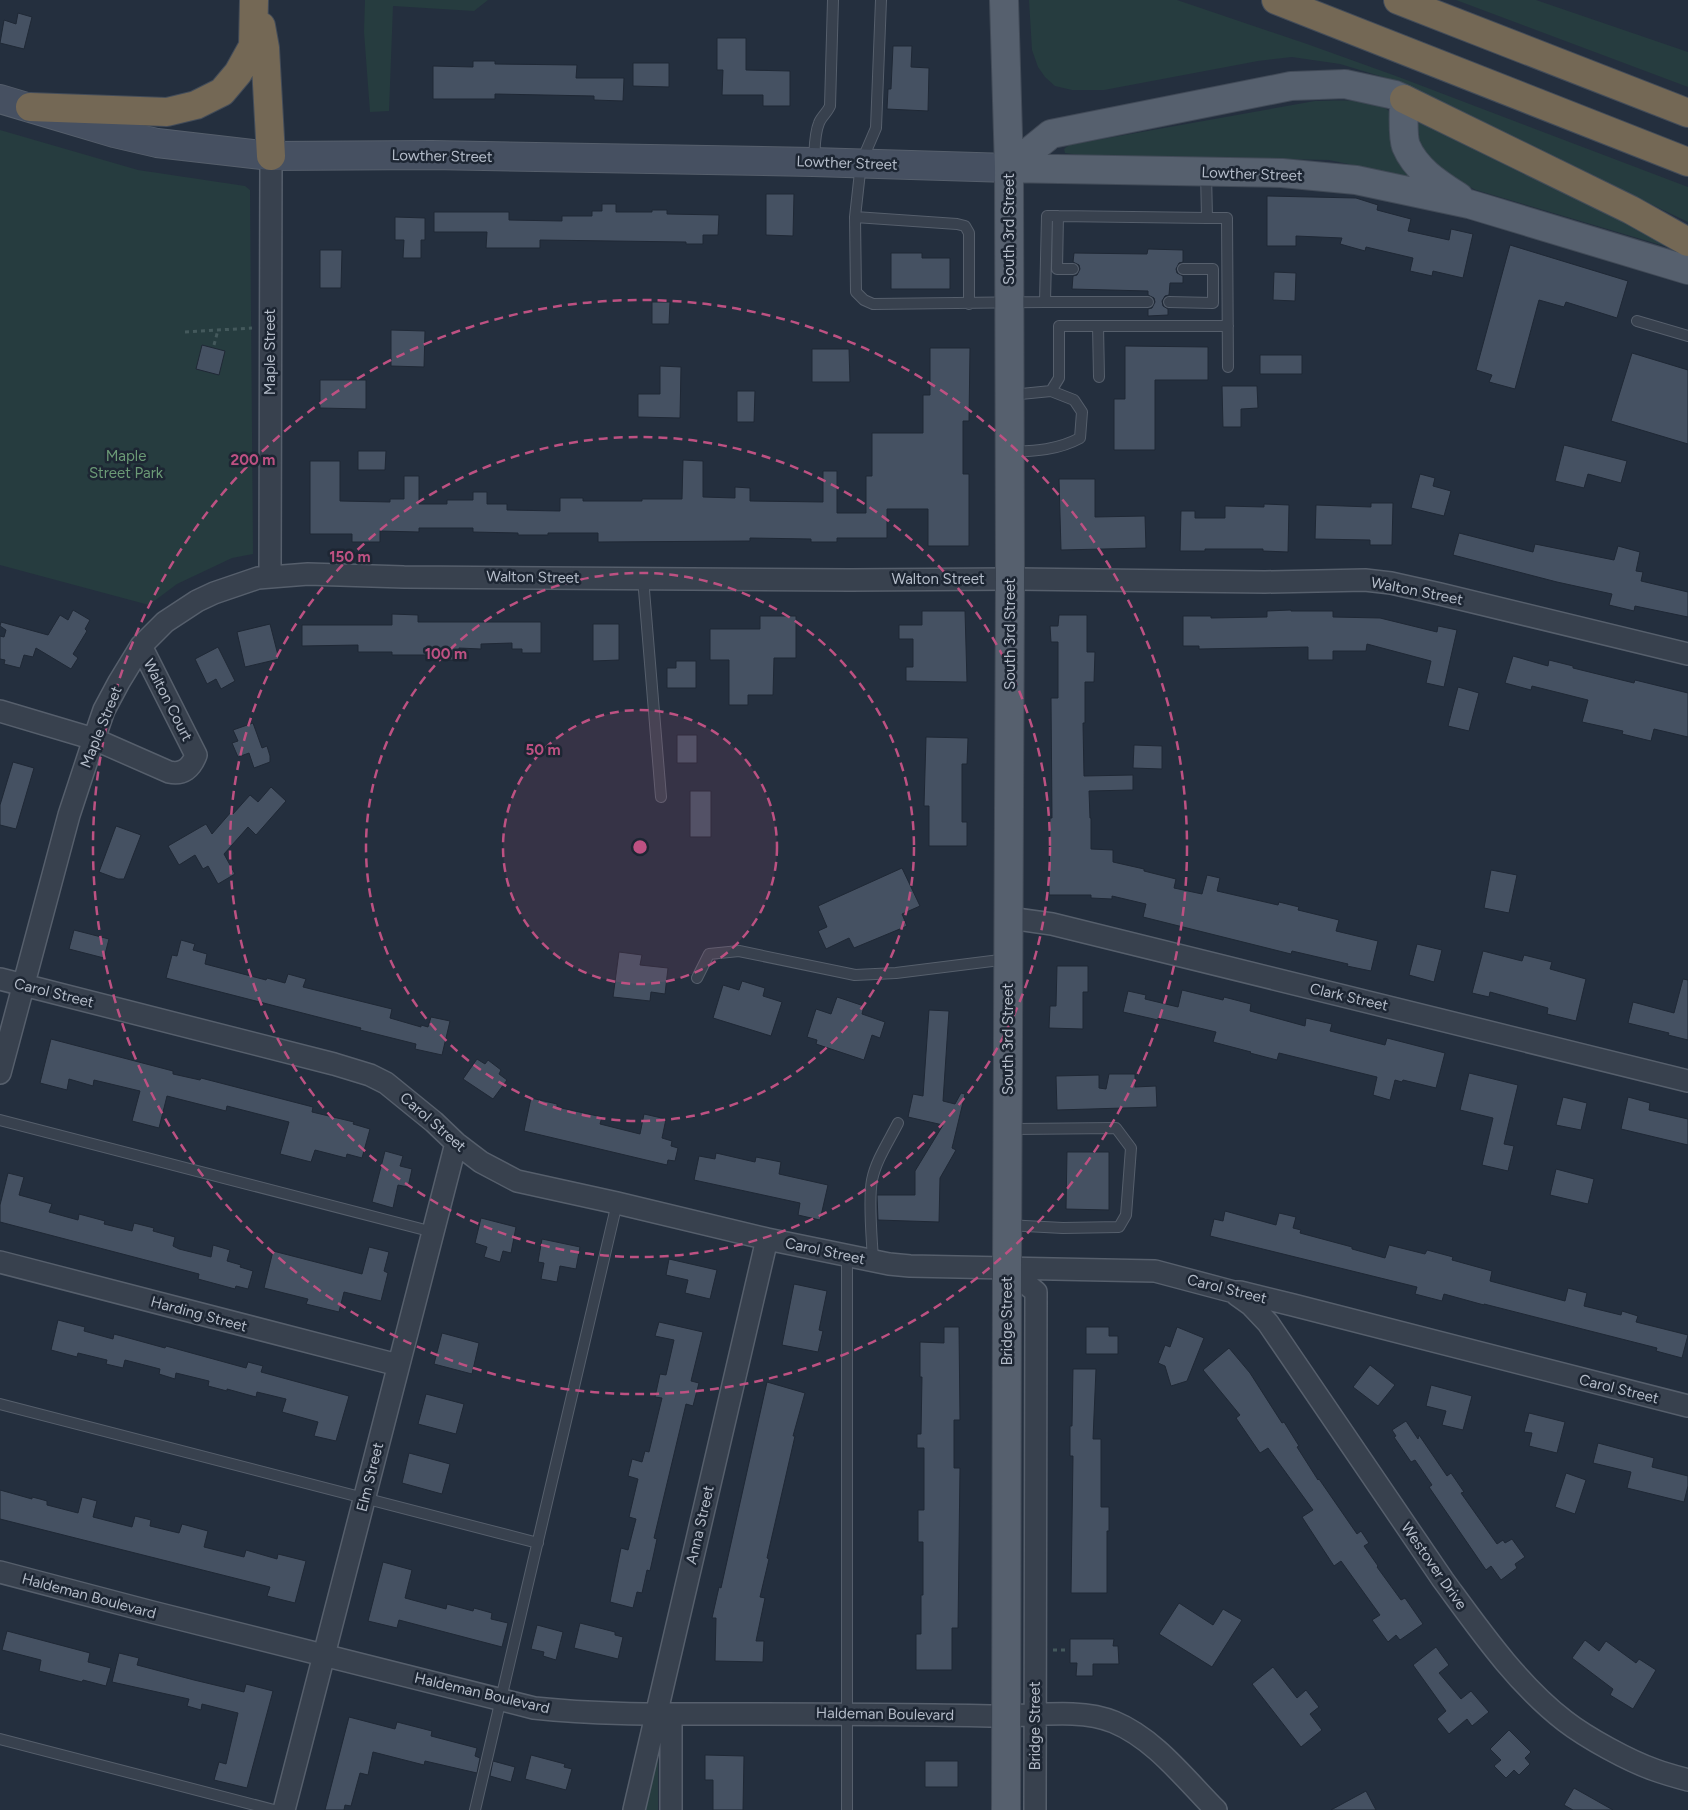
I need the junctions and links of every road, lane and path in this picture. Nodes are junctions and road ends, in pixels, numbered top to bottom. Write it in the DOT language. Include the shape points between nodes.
graph roads {
  1 [pos="255,0"];
  2 [pos="833,0"];
  3 [pos="881,0"];
  4 [pos="1004,0"];
  5 [pos="1276,0"];
  6 [pos="1398,0"];
  7 [pos="0,99"];
  8 [pos="1404,99"];
  9 [pos="30,107"];
  10 [pos="1688,114"];
  11 [pos="272,156"];
  12 [pos="813,162"];
  13 [pos="1688,162"];
  14 [pos="861,163"];
  15 [pos="1009,168"];
  16 [pos="1206,172"];
  17 [pos="1469,204"];
  18 [pos="1058,216"];
  19 [pos="855,218"];
  20 [pos="1207,218"];
  21 [pos="1688,242"];
  22 [pos="1073,269"];
  23 [pos="1183,269"];
  24 [pos="1688,270"];
  25 [pos="1045,302"];
  26 [pos="1148,302"];
  27 [pos="1169,302"];
  28 [pos="1009,303"];
  29 [pos="969,304"];
  30 [pos="1637,321"];
  31 [pos="1098,326"];
  32 [pos="1228,326"];
  33 [pos="253,328"];
  34 [pos="218,330"];
  35 [pos="186,332"];
  36 [pos="1688,336"];
  37 [pos="214,345"];
  38 [pos="1228,367"];
  39 [pos="1099,377"];
  40 [pos="1051,391"];
  41 [pos="1010,395"];
  42 [pos="1010,452"];
  43 [pos="270,576"];
  44 [pos="643,578"];
  45 [pos="1010,579"];
  46 [pos="141,646"];
  47 [pos="1688,654"];
  48 [pos="0,711"];
  49 [pos="94,739"];
  50 [pos="661,797"];
  51 [pos="1009,918"];
  52 [pos="1009,959"];
  53 [pos="697,978"];
  54 [pos="0,979"];
  55 [pos="23,985"];
  56 [pos="0,1073"];
  57 [pos="1688,1081"];
  58 [pos="0,1120"];
  59 [pos="898,1123"];
  60 [pos="1008,1128"];
  61 [pos="456,1143"];
  62 [pos="617,1203"];
  63 [pos="1007,1225"];
  64 [pos="433,1232"];
  65 [pos="767,1239"];
  66 [pos="847,1256"];
  67 [pos="873,1261"];
  68 [pos="0,1262"];
  69 [pos="1007,1268"];
  70 [pos="1234,1292"];
  71 [pos="398,1365"];
  72 [pos="0,1404"];
  73 [pos="1688,1406"];
  74 [pos="364,1498"];
  75 [pos="538,1543"];
  76 [pos="0,1572"];
  77 [pos="324,1655"];
  78 [pos="502,1700"];
  79 [pos="664,1714"];
  80 [pos="846,1714"];
  81 [pos="1035,1715"];
  82 [pos="1006,1716"];
  83 [pos="0,1739"];
  84 [pos="1688,1780"];
  85 [pos="274,1810"];
  86 [pos="284,1810"];
  87 [pos="475,1810"];
  88 [pos="634,1810"];
  89 [pos="671,1810"];
  90 [pos="847,1810"];
  91 [pos="1006,1810"];
  92 [pos="1034,1810"];
  93 [pos="1216,1810"];
  1 -- 9 [label="highway" via="253,46 238,73 222,92 196,105 167,112"];
  1 -- 11 [label="highway" via="265,48"];
  2 -- 12 [label="lane" via="830,106 819,121"];
  3 -- 14 [label="lane" via="876,128"];
  4 -- 15 [label="main road, South 3rd Street"];
  5 -- 13 [label="highway"];
  6 -- 10 [label="highway"];
  7 -- 9 [label="main road, Lowther Street"];
  8 -- 15 [label="main road" via="1345,84 1291,86 1051,134"];
  8 -- 17 [label="main road" via="1406,145 1415,160 1438,184"];
  8 -- 21 [label="highway" via="1631,210"];
  9 -- 11 [label="main road, Lowther Street" via="157,143"];
  11 -- 12 [label="main road, Lowther Street" via="432,155"];
  11 -- 43 [label="street, Maple Street"];
  12 -- 14 [label="main road, Lowther Street"];
  14 -- 15 [label="main road, Lowther Street"];
  14 -- 19 [label="lane"];
  15 -- 16 [label="main road, Lowther Street"];
  15 -- 28 [label="main road, South 3rd Street"];
  16 -- 17 [label="main road, Lowther Street" via="1282,173 1356,180"];
  16 -- 20 [label="lane"];
  17 -- 24 [label="main road, Lowther Street"];
  18 -- 20 [label="lane"];
  18 -- 22 [label="lane" via="1057,269"];
  18 -- 25 [label="lane" via="1047,216"];
  19 -- 29 [label="lane" via="965,226 969,233"];
  19 -- 29 [label="lane" via="856,292 864,300 873,304"];
  20 -- 32 [label="lane" via="1227,218"];
  23 -- 27 [label="lane" via="1213,269 1213,303"];
  25 -- 26 [label="lane"];
  25 -- 28 [label="lane"];
  28 -- 29 [label="lane"];
  28 -- 41 [label="main road, South 3rd Street"];
  30 -- 36 [label="lane"];
  31 -- 32 [label="lane"];
  31 -- 39 [label="lane"];
  31 -- 40 [label="lane" via="1059,326 1059,378"];
  32 -- 38 [label="lane"];
  33 -- 34 [label="path"];
  34 -- 35 [label="path"];
  34 -- 37 [label="path"];
  40 -- 41 [label="lane"];
  40 -- 42 [label="lane" via="1074,400 1082,412 1080,438 1043,450"];
  41 -- 42 [label="main road, South 3rd Street"];
  42 -- 45 [label="main road, South 3rd Street"];
  43 -- 44 [label="street, Walton Street"];
  43 -- 46 [label="street, Maple Street" via="197,601 166,622"];
  44 -- 45 [label="street, Walton Street"];
  44 -- 50 [label="lane"];
  45 -- 47 [label="street, Walton Street" via="1365,580 1440,594"];
  45 -- 51 [label="main road, South 3rd Street"];
  46 -- 49 [label="street, Maple Street" via="118,682"];
  46 -- 49 [label="street, Walton Court" via="196,755 192,764 182,772 169,772"];
  48 -- 49 [label="street"];
  49 -- 55 [label="street, Maple Street" via="69,815"];
  51 -- 52 [label="main road, South 3rd Street"];
  51 -- 57 [label="street, Clark Street" via="1052,924"];
  52 -- 53 [label="lane" via="855,975 739,951 709,954"];
  52 -- 60 [label="main road, South 3rd Street"];
  54 -- 55 [label="street, Carol Street"];
  55 -- 56 [label="street, Maple Street"];
  55 -- 61 [label="street, Carol Street" via="370,1076 386,1082"];
  58 -- 64 [label="lane"];
  59 -- 67 [label="lane" via="872,1180"];
  60 -- 63 [label="main road, South 3rd Street"];
  60 -- 63 [label="lane" via="1116,1128 1131,1148 1126,1214 1119,1227"];
  61 -- 62 [label="street, Carol Street" via="481,1162 517,1181"];
  61 -- 64 [label="street, Elm Street"];
  62 -- 65 [label="street, Carol Street"];
  62 -- 75 [label="lane"];
  63 -- 69 [label="main road, South 3rd Street"];
  64 -- 71 [label="street, Elm Street"];
  65 -- 66 [label="street, Carol Street"];
  65 -- 79 [label="street, Anna Street" via="673,1641"];
  66 -- 67 [label="street, Carol Street"];
  66 -- 80 [label="lane"];
  67 -- 69 [label="street, Carol Street" via="910,1266"];
  68 -- 71 [label="street, Harding Street"];
  69 -- 70 [label="street, Carol Street" via="1156,1271"];
  69 -- 81 [label="street, Bridge Street" via="1036,1292"];
  69 -- 82 [label="main road, Bridge Street"];
  70 -- 73 [label="street, Carol Street"];
  70 -- 84 [label="street, Westover Drive" via="1268,1323 1443,1580 1518,1676 1566,1722 1611,1750 1654,1770"];
  71 -- 74 [label="street, Elm Street"];
  72 -- 74 [label="lane"];
  74 -- 75 [label="lane"];
  74 -- 77 [label="street, Elm Street"];
  75 -- 78 [label="lane"];
  76 -- 77 [label="street, Haldeman Boulevard"];
  77 -- 78 [label="street, Haldeman Boulevard"];
  77 -- 86 [label="street, Elm Street"];
  78 -- 79 [label="street, Haldeman Boulevard" via="572,1712"];
  78 -- 87 [label="lane"];
  79 -- 80 [label="street, Haldeman Boulevard"];
  79 -- 88 [label="street, Anna Street"];
  79 -- 89 [label="street, Anna Street"];
  80 -- 82 [label="street, Haldeman Boulevard"];
  80 -- 90 [label="lane"];
  81 -- 82 [label="street, Haldeman Boulevard"];
  81 -- 92 [label="street, Bridge Street"];
  81 -- 93 [label="street, Haldeman Boulevard" via="1088,1715 1129,1728 1151,1744"];
  82 -- 91 [label="main road, Bridge Street"];
  83 -- 85 [label="lane"];
}
